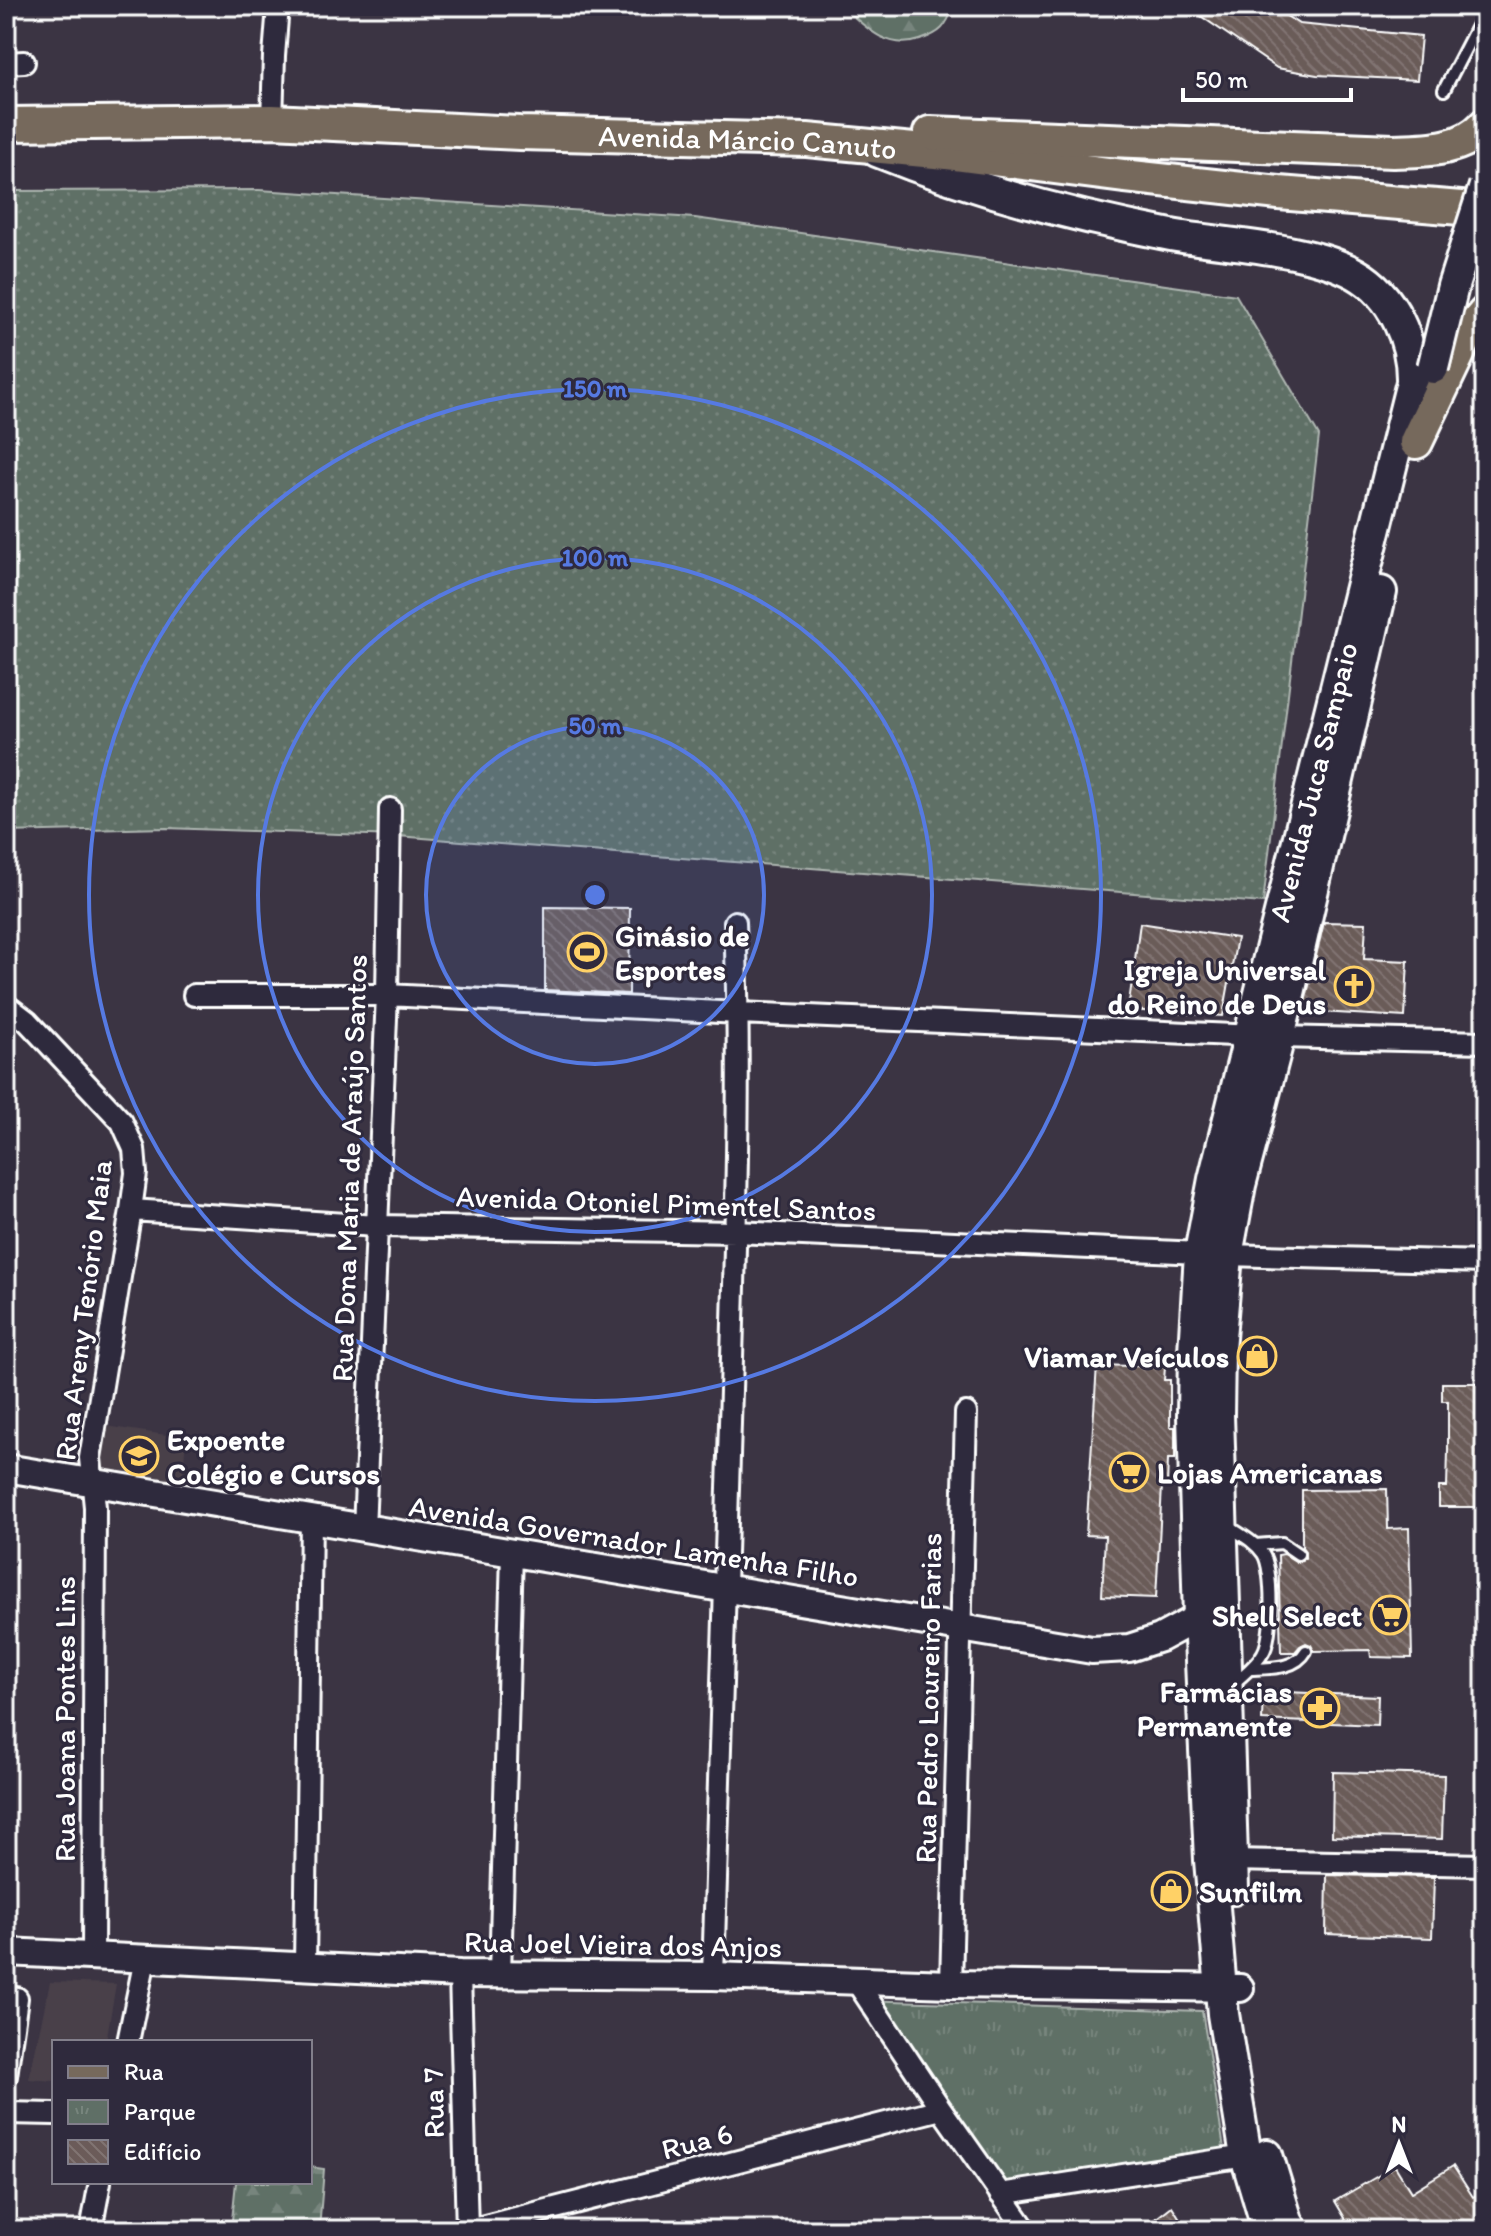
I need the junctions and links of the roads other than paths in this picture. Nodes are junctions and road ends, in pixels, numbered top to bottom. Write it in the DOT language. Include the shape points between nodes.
graph roads {
  1 [pos="278,6"];
  2 [pos="1485,11"];
  3 [pos="1444,90"];
  4 [pos="272,121"];
  5 [pos="6,124"];
  6 [pos="1485,125"];
  7 [pos="807,140"];
  8 [pos="861,145"];
  9 [pos="1485,186"];
  10 [pos="1485,210"];
  11 [pos="1485,313"];
  12 [pos="1416,442"];
  13 [pos="390,809"];
  14 [pos="735,922"];
  15 [pos="194,995"];
  16 [pos="387,995"];
  17 [pos="6,1005"];
  18 [pos="739,1013"];
  19 [pos="1265,1036"];
  20 [pos="1485,1042"];
  21 [pos="131,1210"];
  22 [pos="377,1226"];
  23 [pos="736,1232"];
  24 [pos="1214,1254"];
  25 [pos="1485,1262"];
  26 [pos="966,1413"];
  27 [pos="6,1468"];
  28 [pos="92,1482"];
  29 [pos="311,1518"];
  30 [pos="1222,1522"];
  31 [pos="364,1529"];
  32 [pos="1256,1545"];
  33 [pos="512,1553"];
  34 [pos="1298,1554"];
  35 [pos="727,1587"];
  36 [pos="1199,1617"];
  37 [pos="960,1628"];
  38 [pos="1306,1651"];
  39 [pos="1238,1679"];
  40 [pos="1231,1860"];
  41 [pos="1485,1865"];
  42 [pos="6,1952"];
  43 [pos="93,1957"];
  44 [pos="145,1959"];
  45 [pos="305,1966"];
  46 [pos="460,1974"];
  47 [pos="500,1974"];
  48 [pos="713,1976"];
  49 [pos="856,1981"];
  50 [pos="951,1984"];
  51 [pos="1230,1989"];
  52 [pos="17,1998"];
  53 [pos="128,2040"];
  54 [pos="6,2076"];
  55 [pos="941,2109"];
  56 [pos="6,2113"];
  57 [pos="52,2114"];
  58 [pos="1246,2156"];
  59 [pos="100,2184"];
  60 [pos="1000,2194"];
  61 [pos="91,2230"];
  62 [pos="468,2230"];
  63 [pos="1026,2230"];
  64 [pos="1268,2230"];
  65 [pos="1292,2230"];
  1 -- 4 [label="street"];
  2 -- 3 [label="lane"];
  4 -- 5 [label="main road, Avenida Márcio Canuto"];
  4 -- 7 [label="main road, Avenida Márcio Canuto"];
  6 -- 7 [label="main road" via="1447,148 1393,151 942,133"];
  7 -- 8 [label="main road, Avenida Márcio Canuto"];
  8 -- 10 [label="main road, Avenida Márcio Canuto" via="1279,193"];
  8 -- 19 [label="main road, Avenida Juca Sampaio" via="927,172 1083,216 1327,261 1377,290 1400,323 1413,360 1412,382"];
  9 -- 12 [label="main road, Avenida Juca Sampaio, bridge" via="1453,286"];
  11 -- 12 [label="main road" via="1468,333"];
  12 -- 19 [label="main road, Avenida Juca Sampaio"];
  13 -- 16 [label="street, Rua Dona Maria de Araújo Santos"];
  14 -- 18 [label="street"];
  15 -- 16 [label="street"];
  16 -- 18 [label="street"];
  16 -- 22 [label="street, Rua Dona Maria de Araújo Santos"];
  17 -- 21 [label="street, Rua Areny Tenório Maia" via="122,1122 134,1149"];
  18 -- 19 [label="street"];
  18 -- 23 [label="street"];
  19 -- 20 [label="street"];
  19 -- 24 [label="main road, Avenida Juca Sampaio" via="1214,1179"];
  21 -- 22 [label="street, Avenida Otoniel Pimentel Santos"];
  21 -- 28 [label="street, Rua Areny Tenório Maia" via="90,1458"];
  22 -- 23 [label="street, Avenida Otoniel Pimentel Santos"];
  22 -- 31 [label="street, Rua Dona Maria de Araújo Santos"];
  23 -- 24 [label="street, Avenida Otoniel Pimentel Santos"];
  23 -- 35 [label="street"];
  24 -- 25 [label="street, Avenida Otoniel Pimentel Santos"];
  24 -- 30 [label="main road, Avenida Juca Sampaio"];
  24 -- 36 [label="main road, Avenida Juca Sampaio" via="1194,1352"];
  26 -- 37 [label="street, Rua Pedro Loureiro Farias"];
  27 -- 28 [label="street, Avenida Governador Lamenha Filho"];
  28 -- 29 [label="street, Avenida Governador Lamenha Filho"];
  28 -- 43 [label="street, Rua Joana Pontes Lins"];
  29 -- 31 [label="street, Avenida Governador Lamenha Filho"];
  29 -- 45 [label="street"];
  30 -- 32 [label="lane"];
  30 -- 39 [label="main road, Avenida Juca Sampaio"];
  31 -- 33 [label="street, Avenida Governador Lamenha Filho"];
  32 -- 34 [label="lane" via="1282,1543"];
  32 -- 39 [label="lane" via="1269,1568 1269,1640 1264,1653"];
  33 -- 35 [label="street, Avenida Governador Lamenha Filho"];
  33 -- 47 [label="street"];
  35 -- 37 [label="street, Avenida Governador Lamenha Filho"];
  35 -- 48 [label="street"];
  36 -- 37 [label="street, Avenida Governador Lamenha Filho" via="1129,1648 1092,1650"];
  36 -- 51 [label="main road, Avenida Juca Sampaio" via="1210,1860"];
  37 -- 50 [label="street, Rua Pedro Loureiro Farias"];
  38 -- 39 [label="lane" via="1301,1660"];
  39 -- 40 [label="main road, Avenida Juca Sampaio"];
  40 -- 41 [label="street"];
  40 -- 51 [label="main road, Avenida Juca Sampaio"];
  42 -- 43 [label="street, Rua Joel Vieira dos Anjos"];
  43 -- 44 [label="street, Rua Joel Vieira dos Anjos"];
  44 -- 45 [label="street, Rua Joel Vieira dos Anjos"];
  44 -- 53 [label="street"];
  45 -- 46 [label="street, Rua Joel Vieira dos Anjos"];
  46 -- 47 [label="street, Rua Joel Vieira dos Anjos"];
  46 -- 62 [label="street, Rua 7"];
  47 -- 48 [label="street, Rua Joel Vieira dos Anjos"];
  48 -- 49 [label="street, Rua Joel Vieira dos Anjos"];
  49 -- 50 [label="street, Rua Joel Vieira dos Anjos"];
  49 -- 55 [label="street"];
  50 -- 51 [label="street, Rua Joel Vieira dos Anjos"];
  51 -- 58 [label="main road, Avenida Juca Sampaio"];
  51 -- 65 [label="main road, Avenida Juca Sampaio" via="1266,2152"];
  52 -- 54 [label="street"];
  55 -- 60 [label="street"];
  55 -- 62 [label="street, Rua 6"];
  56 -- 57 [label="street"];
  58 -- 60 [label="street"];
  58 -- 64 [label="main road, Avenida Juca Sampaio"];
  59 -- 61 [label="street"];
  60 -- 63 [label="street"];
}
